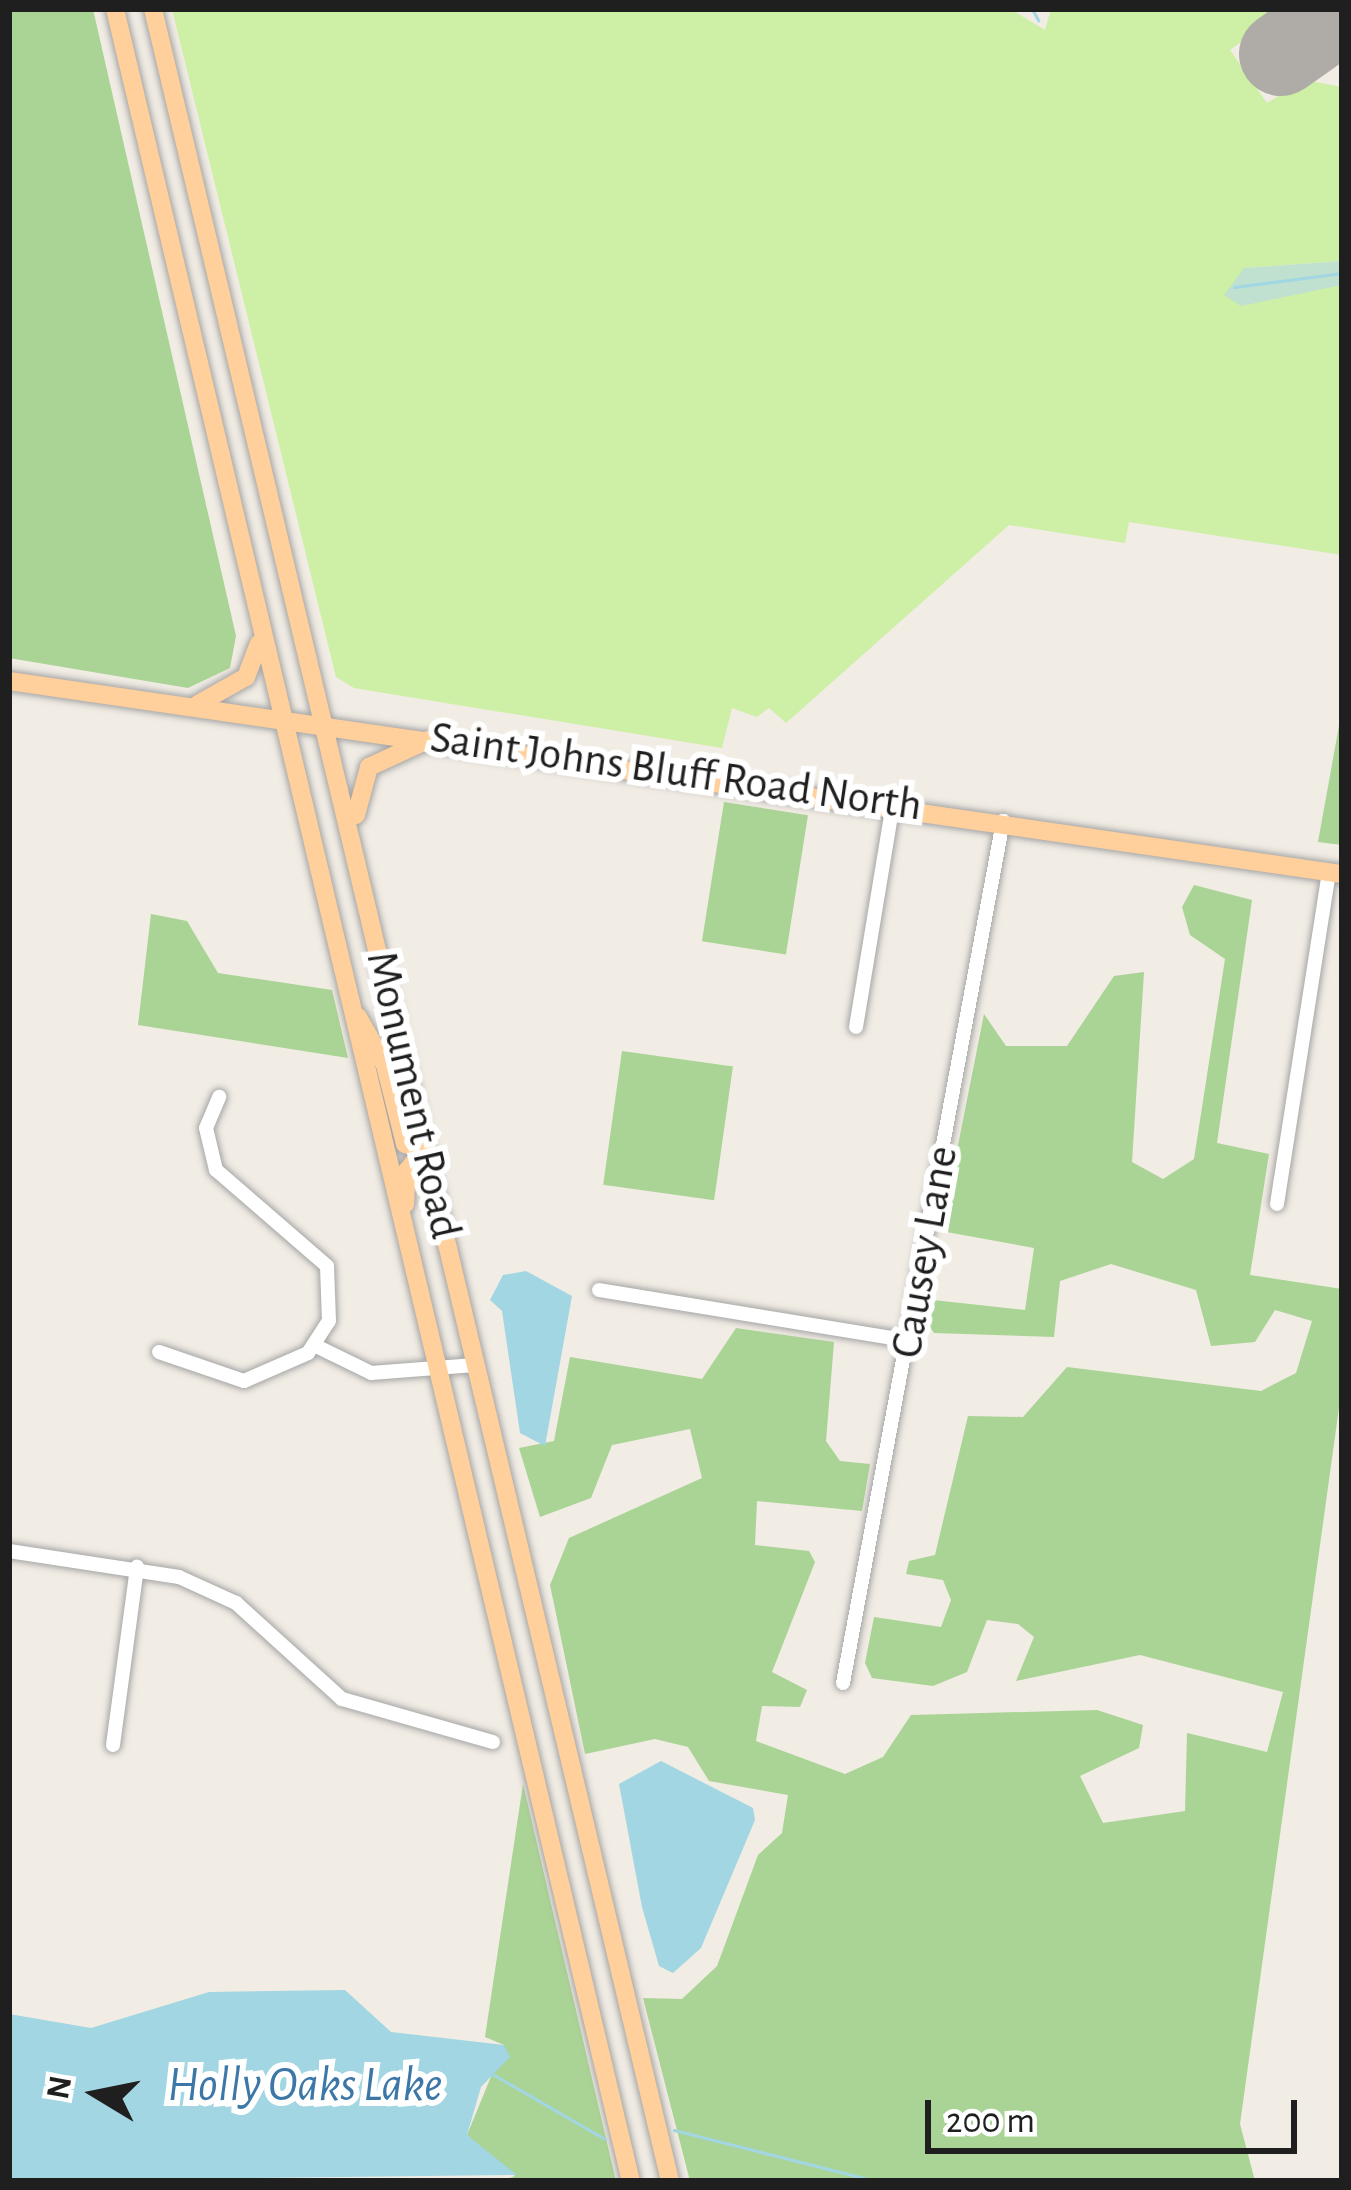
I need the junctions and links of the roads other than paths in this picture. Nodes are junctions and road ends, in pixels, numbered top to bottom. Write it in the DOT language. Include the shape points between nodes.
graph roads {
  1 [pos="115,9"];
  2 [pos="154,9"];
  3 [pos="260,633"];
  4 [pos="9,681"];
  5 [pos="197,705"];
  6 [pos="280,716"];
  7 [pos="326,721"];
  8 [pos="438,737"];
  9 [pos="893,803"];
  10 [pos="1003,820"];
  11 [pos="355,838"];
  12 [pos="1336,873"];
  13 [pos="350,1006"];
  14 [pos="856,1027"];
  15 [pos="219,1097"];
  16 [pos="424,1149"];
  17 [pos="1277,1204"];
  18 [pos="404,1225"];
  19 [pos="599,1289"];
  20 [pos="910,1341"];
  21 [pos="316,1346"];
  22 [pos="159,1352"];
  23 [pos="476,1365"];
  24 [pos="438,1368"];
  25 [pos="9,1552"];
  26 [pos="136,1567"];
  27 [pos="843,1683"];
  28 [pos="493,1742"];
  29 [pos="113,1745"];
  30 [pos="631,2181"];
  31 [pos="670,2181"];
  1 -- 3 [label="main road, Monument Road"];
  2 -- 7 [label="main road, Monument Road"];
  3 -- 5 [label="main road" via="246,677"];
  3 -- 6 [label="main road, Monument Road"];
  4 -- 5 [label="main road, Saint Johns Bluff Road North"];
  5 -- 6 [label="main road, Saint Johns Bluff Road North"];
  6 -- 7 [label="main road, Saint Johns Bluff Road North"];
  6 -- 13 [label="main road, Monument Road"];
  7 -- 8 [label="main road, Saint Johns Bluff Road North"];
  7 -- 11 [label="main road, Monument Road"];
  8 -- 9 [label="main road, Saint Johns Bluff Road North"];
  8 -- 11 [label="main road" via="368,766"];
  9 -- 10 [label="main road, Saint Johns Bluff Road North"];
  9 -- 14 [label="street"];
  10 -- 12 [label="main road, Saint Johns Bluff Road North"];
  10 -- 20 [label="street, Causey Lane"];
  11 -- 16 [label="main road, Monument Road"];
  12 -- 17 [label="street"];
  13 -- 16 [label="main road" via="385,1065 405,1144"];
  13 -- 18 [label="main road, Monument Road"];
  15 -- 21 [label="street" via="205,1145 223,1183 327,1266 334,1300"];
  16 -- 18 [label="main road" via="407,1171"];
  16 -- 23 [label="main road, Monument Road"];
  18 -- 24 [label="main road, Monument Road"];
  19 -- 20 [label="street"];
  20 -- 27 [label="street, Causey Lane"];
  21 -- 22 [label="street" via="244,1382"];
  21 -- 24 [label="street" via="371,1373"];
  23 -- 24 [label="street"];
  23 -- 31 [label="main road, Monument Road"];
  24 -- 30 [label="main road, Monument Road"];
  25 -- 26 [label="street"];
  26 -- 28 [label="street" via="236,1603 342,1699"];
  26 -- 29 [label="street"];
}
